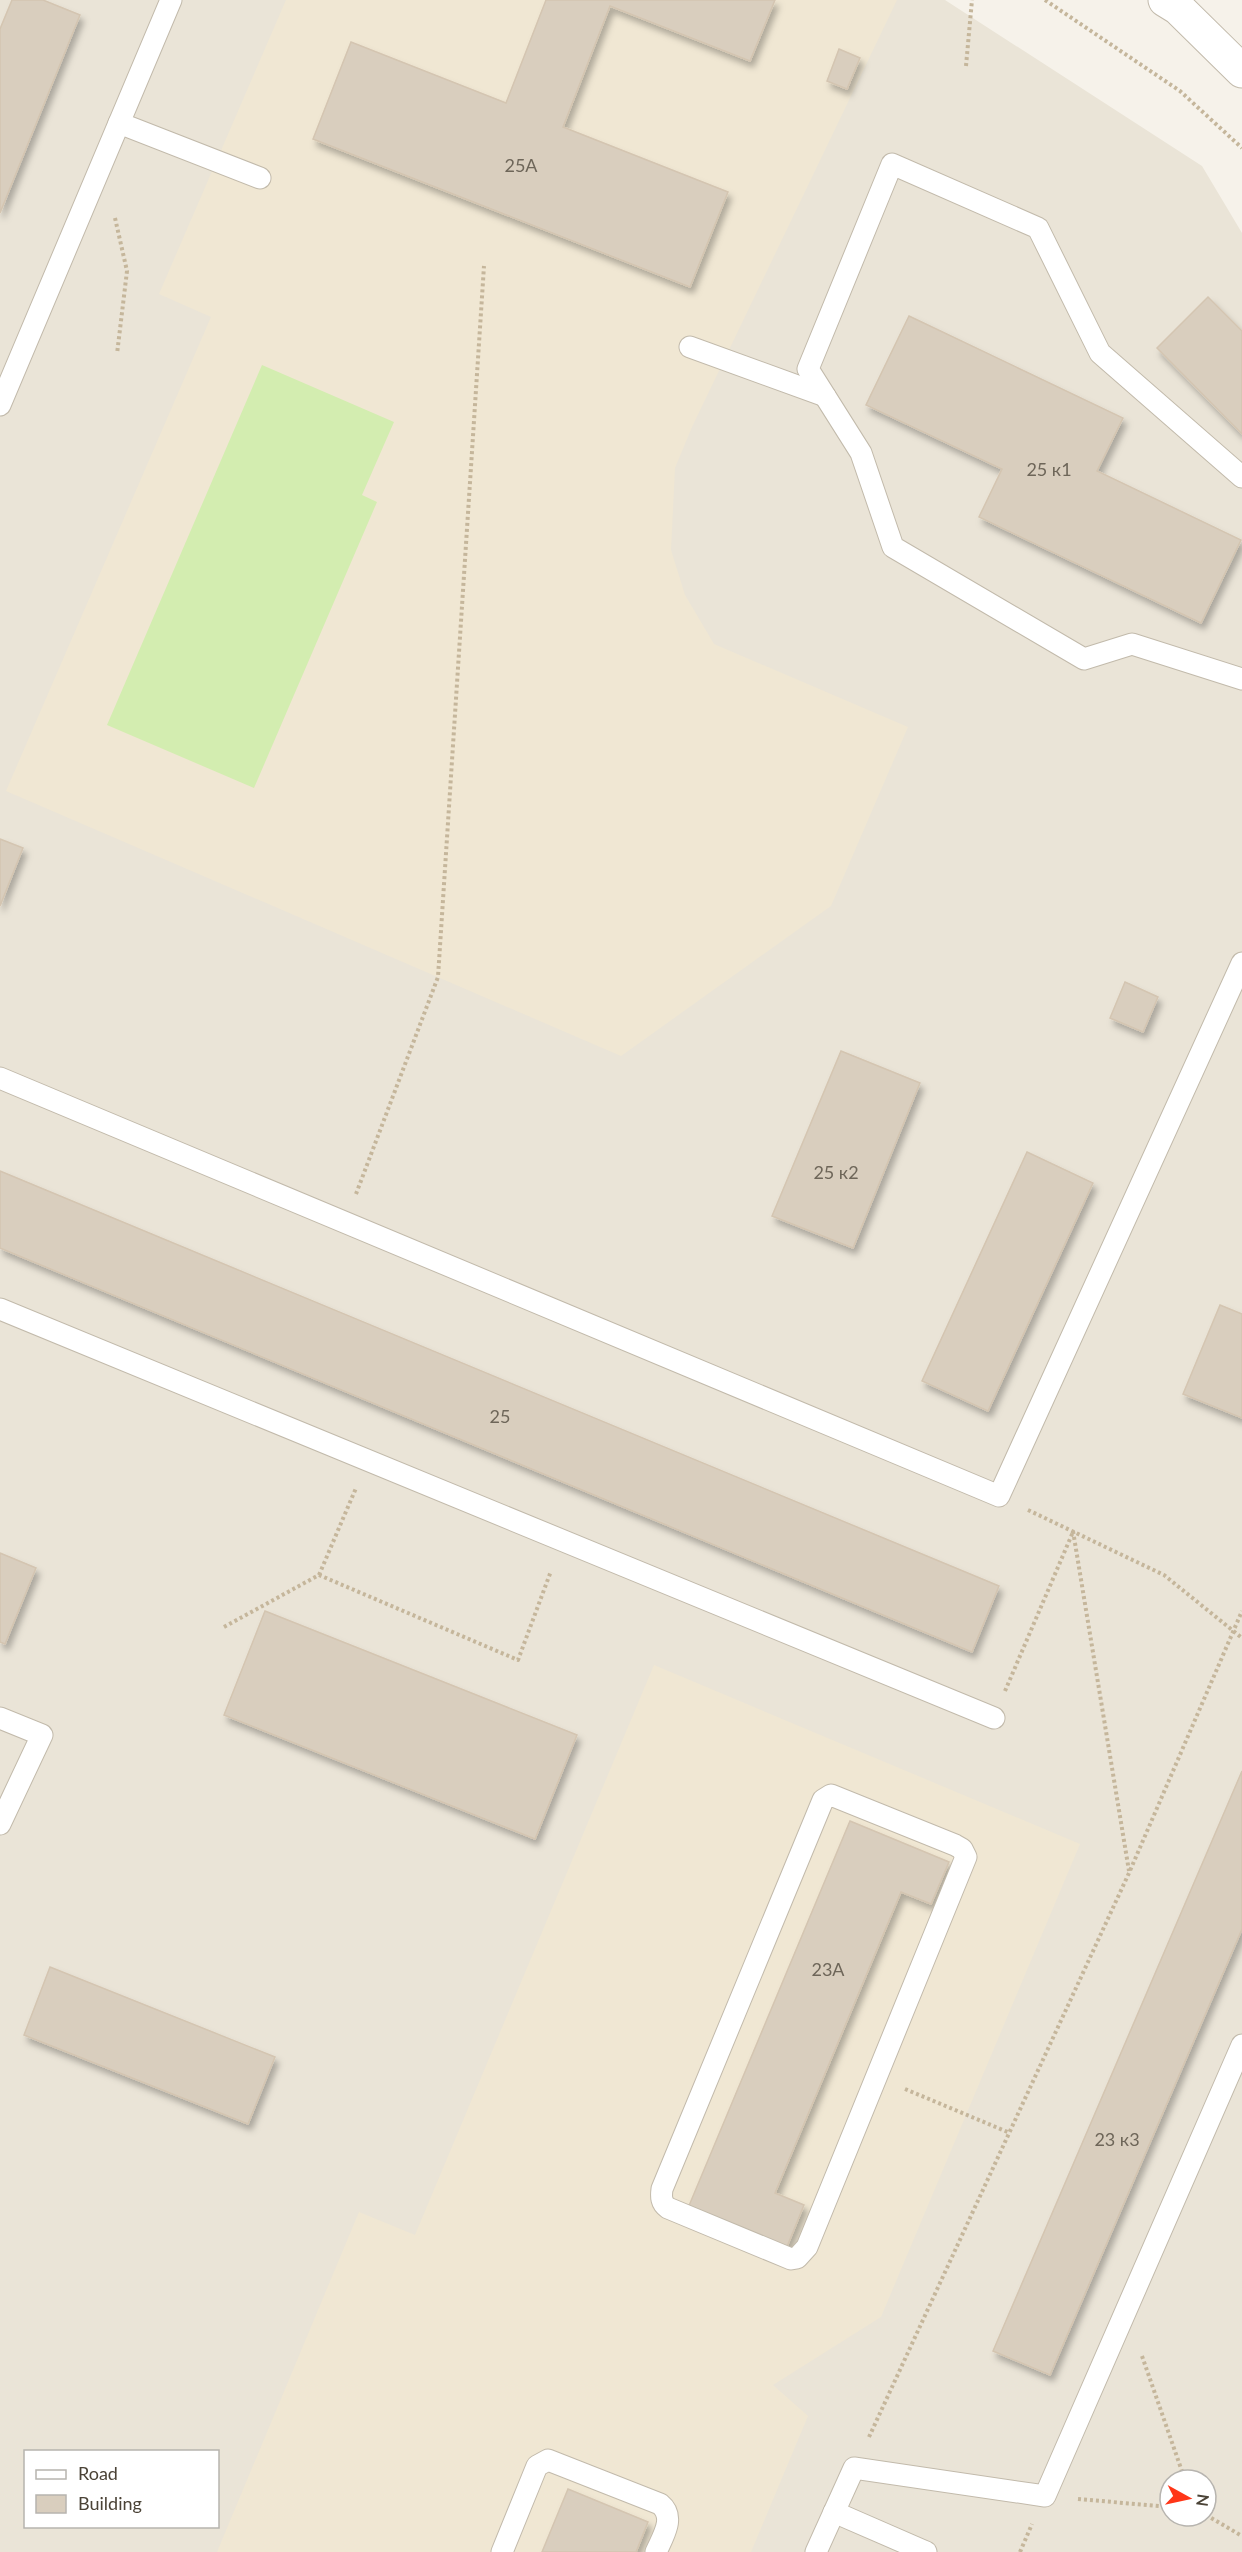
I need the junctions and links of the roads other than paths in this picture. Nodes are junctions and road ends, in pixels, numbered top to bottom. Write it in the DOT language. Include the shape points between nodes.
graph roads {
  1 [pos="171,0"];
  2 [pos="1166,0"];
  3 [pos="1242,70"];
  4 [pos="119,123"];
  5 [pos="260,178"];
  6 [pos="690,347"];
  7 [pos="825,396"];
  8 [pos="0,405"];
  9 [pos="1242,477"];
  10 [pos="1242,679"];
  11 [pos="1242,963"];
  12 [pos="0,1078"];
  13 [pos="0,1309"];
  14 [pos="0,1718"];
  15 [pos="994,1718"];
  16 [pos="0,1824"];
  17 [pos="1242,2045"];
  18 [pos="877,2077"];
  19 [pos="834,2512"];
  20 [pos="502,2552"];
  21 [pos="656,2552"];
  22 [pos="816,2552"];
  23 [pos="926,2552"];
  1 -- 4 [label="lane"];
  2 -- 3 [label="street"];
  4 -- 5 [label="lane"];
  4 -- 8 [label="lane"];
  6 -- 7 [label="lane"];
  7 -- 9 [label="lane" via="808,369 892,164 1038,228 1100,353"];
  7 -- 10 [label="lane" via="861,453 893,547 1084,659 1132,644"];
  11 -- 12 [label="lane" via="999,1496"];
  13 -- 15 [label="lane"];
  14 -- 16 [label="lane" via="42,1735"];
  17 -- 19 [label="lane" via="1045,2496 854,2468"];
  18 -- 18 [label="lane" via="966,1857 955,1845 831,1795 823,1800 662,2189 663,2204 791,2259 797,2258 807,2247"];
  19 -- 22 [label="lane"];
  19 -- 23 [label="lane"];
  20 -- 21 [label="lane" via="537,2466 548,2460 665,2508 668,2524"];
}
